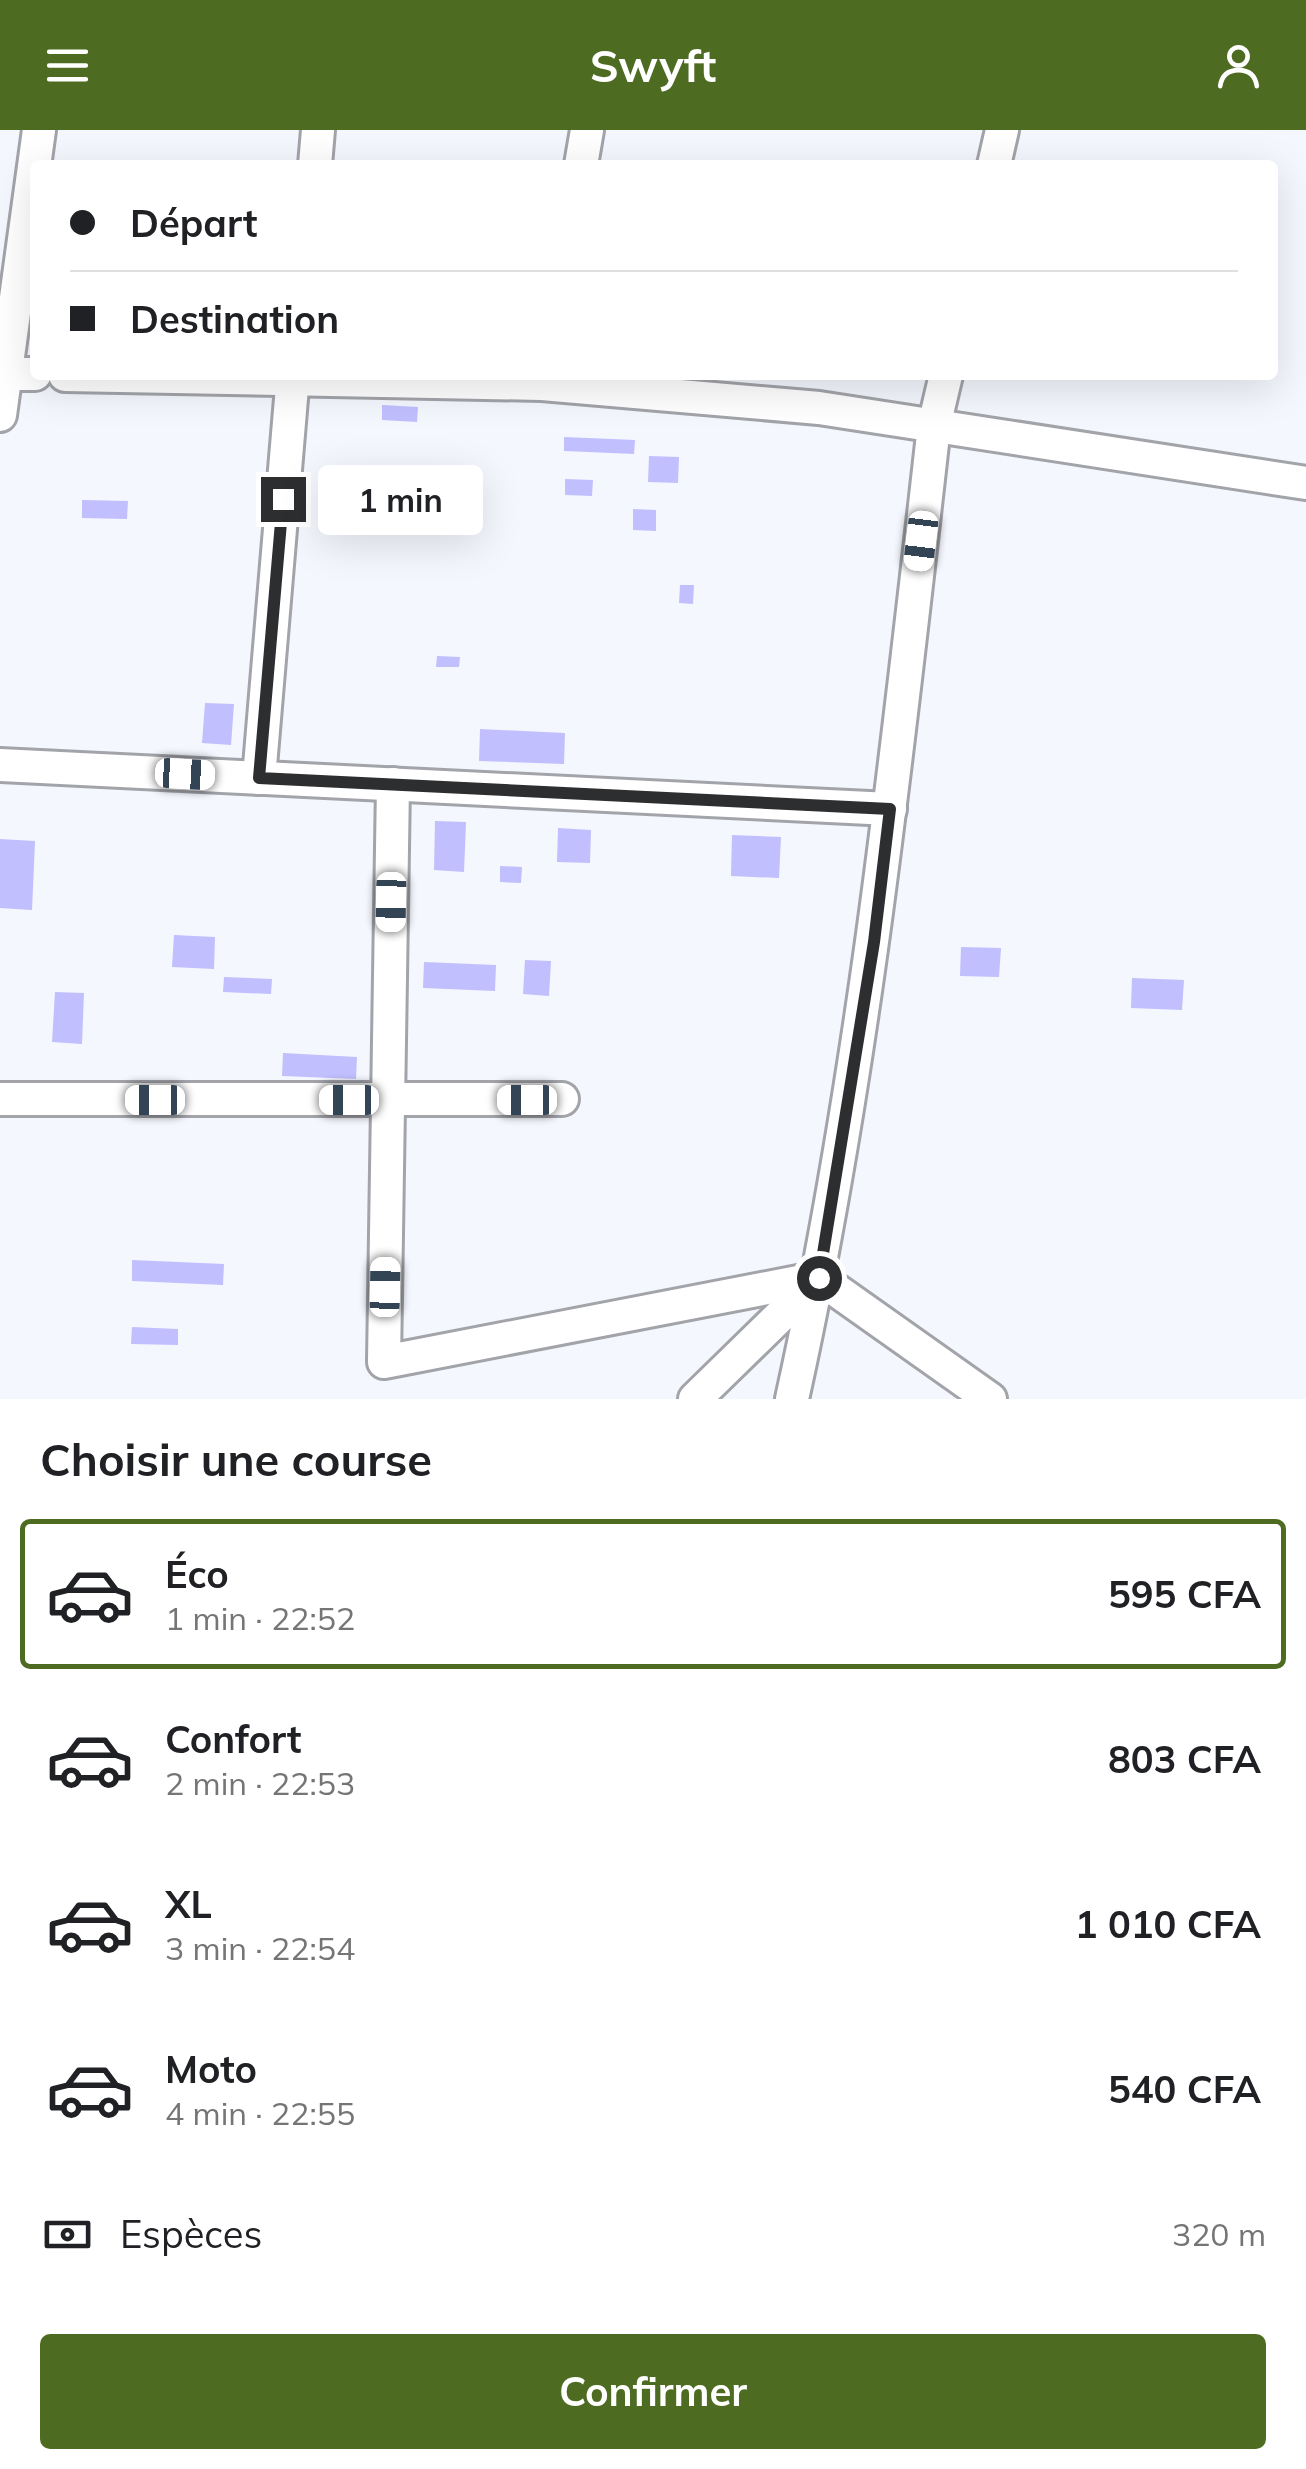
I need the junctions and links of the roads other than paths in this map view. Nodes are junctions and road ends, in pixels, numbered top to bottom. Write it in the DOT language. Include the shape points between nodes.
graph roads {
  1 [pos="39,130"];
  2 [pos="318,130"];
  3 [pos="587,130"];
  4 [pos="1002,130"];
  5 [pos="36,160"];
  6 [pos="315,160"];
  7 [pos="582,160"];
  8 [pos="995,160"];
  9 [pos="30,218"];
  10 [pos="14,374"];
  11 [pos="293,380"];
  12 [pos="553,380"];
  13 [pos="945,380"];
  14 [pos="0,415"];
  15 [pos="934,426"];
  16 [pos="1306,483"];
  17 [pos="0,765"];
  18 [pos="259,778"];
  19 [pos="393,784"];
  20 [pos="890,809"];
  21 [pos="0,1100"];
  22 [pos="388,1100"];
  23 [pos="562,1100"];
  24 [pos="819,1278"];
  25 [pos="696,1399"];
  26 [pos="792,1399"];
  27 [pos="990,1399"];
  1 -- 5 [label="street"];
  2 -- 6 [label="street"];
  3 -- 7 [label="street"];
  4 -- 8 [label="street"];
  9 -- 10 [label="street"];
  10 -- 14 [label="street"];
  11 -- 18 [label="street"];
  12 -- 15 [label="street"];
  13 -- 15 [label="street"];
  15 -- 16 [label="street"];
  15 -- 20 [label="street"];
  17 -- 18 [label="street"];
  18 -- 19 [label="street"];
  19 -- 20 [label="street"];
  19 -- 22 [label="street"];
  20 -- 24 [label="street"];
  21 -- 22 [label="street"];
  22 -- 23 [label="street"];
  22 -- 24 [label="street" via="384,1362"];
  24 -- 25 [label="street"];
  24 -- 26 [label="street"];
  24 -- 27 [label="street"];
}
